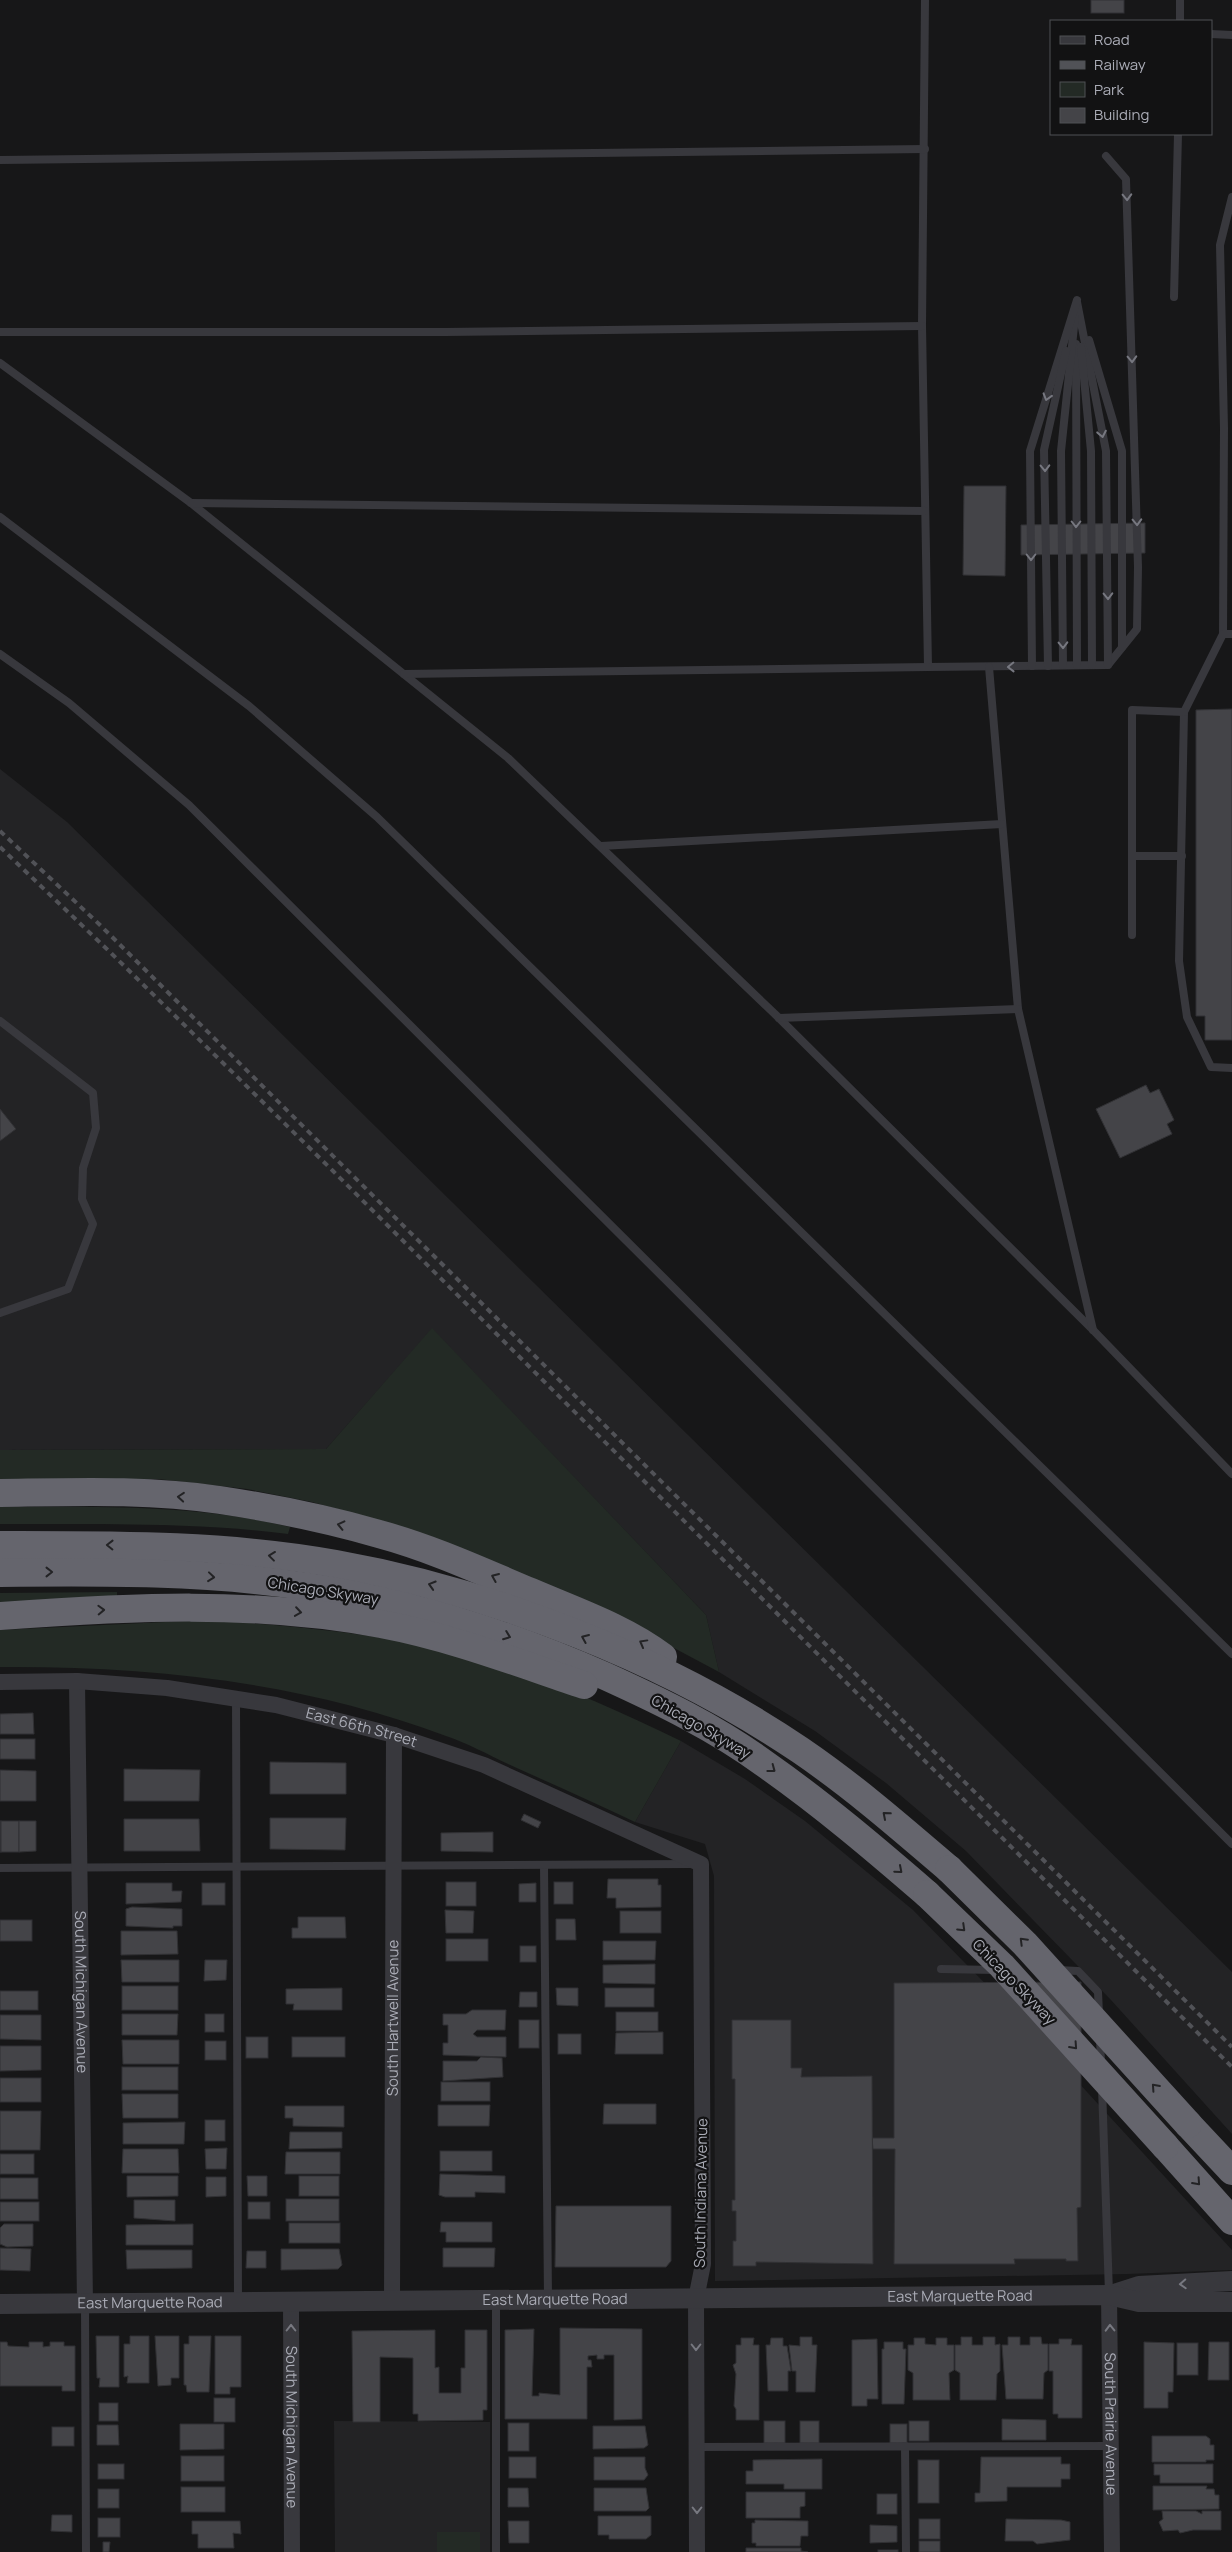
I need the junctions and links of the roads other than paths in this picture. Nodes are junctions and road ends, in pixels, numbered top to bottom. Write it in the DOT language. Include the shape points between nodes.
graph roads {
  1 [pos="925,0"];
  2 [pos="1180,0"];
  3 [pos="1180,20"];
  4 [pos="1212,34"];
  5 [pos="1232,34"];
  6 [pos="1178,135"];
  7 [pos="925,149"];
  8 [pos="1106,156"];
  9 [pos="0,160"];
  10 [pos="1232,197"];
  11 [pos="1174,297"];
  12 [pos="1076,300"];
  13 [pos="922,326"];
  14 [pos="0,332"];
  15 [pos="0,363"];
  16 [pos="191,503"];
  17 [pos="925,511"];
  18 [pos="0,517"];
  19 [pos="1223,634"];
  20 [pos="1232,634"];
  21 [pos="1122,647"];
  22 [pos="0,654"];
  23 [pos="1108,664"];
  24 [pos="1077,665"];
  25 [pos="1092,665"];
  26 [pos="1032,666"];
  27 [pos="1048,666"];
  28 [pos="1063,666"];
  29 [pos="928,667"];
  30 [pos="988,667"];
  31 [pos="404,674"];
  32 [pos="1184,712"];
  33 [pos="1002,824"];
  34 [pos="600,846"];
  35 [pos="1132,856"];
  36 [pos="1182,856"];
  37 [pos="1132,935"];
  38 [pos="1018,1009"];
  39 [pos="779,1018"];
  40 [pos="0,1021"];
  41 [pos="1232,1068"];
  42 [pos="0,1313"];
  43 [pos="1093,1330"];
  44 [pos="1232,1474"];
  45 [pos="0,1493"];
  46 [pos="0,1545"];
  47 [pos="0,1573"];
  48 [pos="0,1616"];
  49 [pos="1232,1654"];
  50 [pos="77,1681"];
  51 [pos="0,1682"];
  52 [pos="236,1699"];
  53 [pos="655,1699"];
  54 [pos="724,1703"];
  55 [pos="394,1736"];
  56 [pos="1232,1844"];
  57 [pos="701,1864"];
  58 [pos="544,1865"];
  59 [pos="392,1866"];
  60 [pos="237,1867"];
  61 [pos="0,1868"];
  62 [pos="79,1868"];
  63 [pos="940,1969"];
  64 [pos="1019,1970"];
  65 [pos="1038,1970"];
  66 [pos="1232,2171"];
  67 [pos="1232,2221"];
  68 [pos="1232,2281"];
  69 [pos="1109,2295"];
  70 [pos="696,2299"];
  71 [pos="548,2300"];
  72 [pos="496,2301"];
  73 [pos="291,2302"];
  74 [pos="392,2302"];
  75 [pos="1232,2302"];
  76 [pos="238,2303"];
  77 [pos="0,2304"];
  78 [pos="84,2304"];
  79 [pos="905,2446"];
  80 [pos="1111,2446"];
  81 [pos="696,2447"];
  82 [pos="86,2552"];
  83 [pos="292,2552"];
  84 [pos="496,2552"];
  85 [pos="697,2552"];
  86 [pos="906,2552"];
  87 [pos="1112,2552"];
  1 -- 7 [label="lane"];
  2 -- 3 [label="lane"];
  4 -- 5 [label="lane"];
  6 -- 11 [label="lane"];
  7 -- 9 [label="lane"];
  7 -- 13 [label="lane"];
  8 -- 21 [label="lane, one-way" via="1126,179 1127,189 1138,567 1137,629"];
  10 -- 19 [label="lane" via="1220,245 1224,428"];
  12 -- 21 [label="lane" via="1122,451"];
  12 -- 23 [label="lane, one-way" via="1106,451"];
  12 -- 24 [label="lane, one-way"];
  12 -- 25 [label="lane" via="1091,451"];
  12 -- 26 [label="lane, one-way" via="1030,451"];
  12 -- 27 [label="lane, one-way" via="1044,450"];
  12 -- 28 [label="lane, one-way" via="1061,451"];
  13 -- 14 [label="lane" via="445,332"];
  13 -- 17 [label="lane"];
  15 -- 16 [label="lane"];
  16 -- 17 [label="lane"];
  16 -- 31 [label="lane"];
  17 -- 29 [label="lane"];
  18 -- 49 [label="lane" via="249,706 377,817"];
  19 -- 20 [label="lane"];
  19 -- 32 [label="lane"];
  21 -- 23 [label="lane"];
  22 -- 56 [label="lane" via="69,703 189,805"];
  23 -- 25 [label="lane"];
  24 -- 25 [label="lane"];
  24 -- 28 [label="lane"];
  26 -- 27 [label="lane"];
  26 -- 30 [label="lane, one-way"];
  27 -- 28 [label="lane"];
  29 -- 30 [label="lane"];
  29 -- 31 [label="lane"];
  30 -- 33 [label="lane"];
  31 -- 34 [label="lane" via="508,758"];
  32 -- 35 [label="lane" via="1132,710"];
  32 -- 36 [label="lane"];
  33 -- 34 [label="lane"];
  33 -- 38 [label="lane"];
  34 -- 39 [label="lane"];
  35 -- 36 [label="lane"];
  35 -- 37 [label="lane"];
  36 -- 41 [label="lane" via="1180,961 1188,1017 1211,1067"];
  38 -- 39 [label="lane"];
  38 -- 43 [label="lane"];
  39 -- 43 [label="lane"];
  40 -- 42 [label="lane" via="93,1093 96,1128 84,1168 82,1199 93,1224 68,1289"];
  43 -- 44 [label="lane"];
  54 -- 45 [label="highway, one-way" via="652,1648 623,1633 450,1558 380,1534 302,1515 218,1500 134,1493"];
  54 -- 46 [label="highway, Chicago Skyway, one-way" via="584,1637 515,1611 420,1582 335,1563 234,1551 113,1545"];
  47 -- 53 [label="highway, Chicago Skyway, one-way" via="190,1574 308,1586 388,1602 488,1629"];
  48 -- 53 [label="highway, one-way" via="203,1606 283,1610 382,1624 468,1645 585,1686"];
  50 -- 51 [label="street, East 66th Street"];
  50 -- 52 [label="street, East 66th Street" via="167,1688"];
  50 -- 62 [label="street, South Michigan Avenue"];
  52 -- 55 [label="street, East 66th Street" via="276,1705"];
  52 -- 60 [label="lane"];
  53 -- 67 [label="highway, Chicago Skyway, one-way, bridge" via="763,1762 854,1832 927,1894 1002,1966"];
  66 -- 54 [label="highway, Chicago Skyway, one-way, bridge" via="1025,1944 949,1870 870,1802 799,1749"];
  55 -- 57 [label="street, East 66th Street" via="484,1765"];
  55 -- 59 [label="street, South Hartwell Avenue"];
  57 -- 58 [label="lane"];
  57 -- 70 [label="street, South Indiana Avenue" via="702,2264"];
  58 -- 59 [label="lane"];
  58 -- 71 [label="lane"];
  59 -- 60 [label="lane"];
  59 -- 74 [label="street, South Hartwell Avenue"];
  60 -- 62 [label="lane"];
  60 -- 76 [label="lane"];
  61 -- 62 [label="lane"];
  62 -- 78 [label="street, South Michigan Avenue"];
  63 -- 64 [label="lane"];
  65 -- 69 [label="lane" via="1078,1971 1098,1992"];
  68 -- 69 [label="street, East Marquette Road, one-way" via="1139,2286"];
  69 -- 70 [label="street, East Marquette Road"];
  69 -- 75 [label="street, East Marquette Road" via="1139,2302"];
  80 -- 69 [label="street, South Prairie Avenue, one-way"];
  70 -- 71 [label="street, East Marquette Road"];
  70 -- 81 [label="street, South Indiana Avenue, one-way"];
  71 -- 72 [label="street, East Marquette Road"];
  72 -- 74 [label="street, East Marquette Road"];
  72 -- 84 [label="lane"];
  73 -- 74 [label="street, East Marquette Road"];
  73 -- 76 [label="street, East Marquette Road"];
  83 -- 73 [label="street, South Michigan Avenue, one-way"];
  76 -- 78 [label="street, East Marquette Road"];
  77 -- 78 [label="street, East Marquette Road"];
  78 -- 82 [label="lane"];
  79 -- 80 [label="lane"];
  79 -- 81 [label="lane"];
  79 -- 86 [label="lane"];
  80 -- 87 [label="street, South Prairie Avenue"];
  81 -- 85 [label="street, South Indiana Avenue, one-way"];
}
